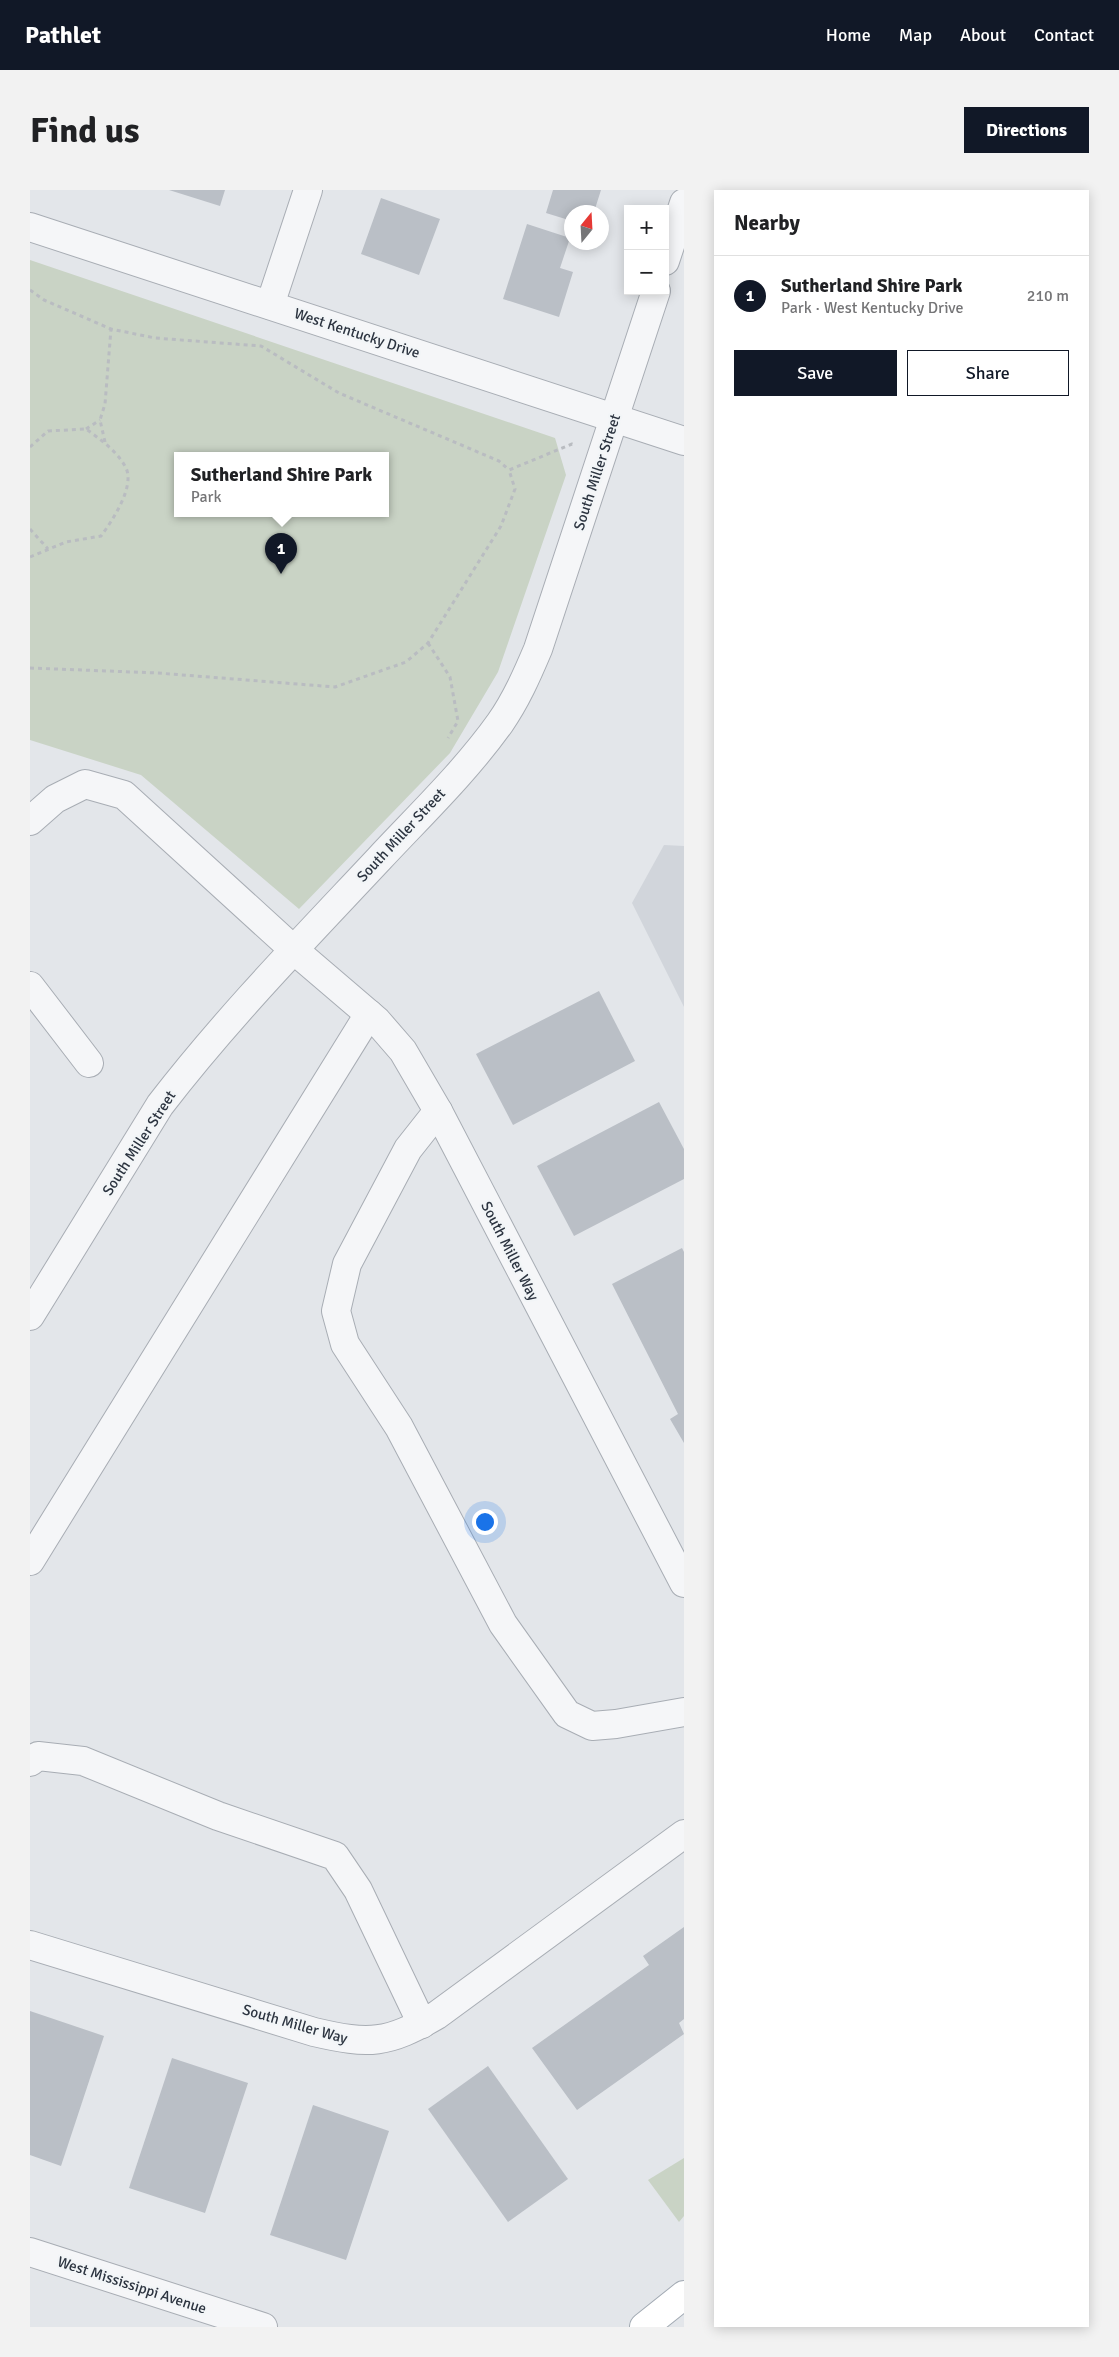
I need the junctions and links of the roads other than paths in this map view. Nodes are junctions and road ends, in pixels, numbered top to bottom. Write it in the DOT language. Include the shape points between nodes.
graph roads {
  1 [pos="308,190"];
  2 [pos="684,203"];
  3 [pos="30,227"];
  4 [pos="669,250"];
  5 [pos="655,295"];
  6 [pos="270,305"];
  7 [pos="614,419"];
  8 [pos="684,441"];
  9 [pos="30,820"];
  10 [pos="294,950"];
  11 [pos="30,986"];
  12 [pos="369,1014"];
  13 [pos="89,1063"];
  14 [pos="438,1111"];
  15 [pos="30,1316"];
  16 [pos="30,1561"];
  17 [pos="684,1583"];
  18 [pos="684,1712"];
  19 [pos="30,1762"];
  20 [pos="684,1834"];
  21 [pos="30,1945"];
  22 [pos="422,2024"];
  23 [pos="30,2252"];
  24 [pos="684,2295"];
  25 [pos="684,2309"];
  26 [pos="263,2327"];
  27 [pos="644,2327"];
  28 [pos="665,2327"];
  1 -- 6 [label="street"];
  2 -- 4 [label="street"];
  3 -- 6 [label="street, West Kentucky Drive"];
  5 -- 7 [label="street, South Miller Street"];
  6 -- 7 [label="street, West Kentucky Drive"];
  7 -- 8 [label="street, West Kentucky Drive"];
  7 -- 10 [label="street, South Miller Street" via="538,650 522,687 500,723 471,760"];
  9 -- 10 [label="street, South Miller Way" via="55,798 85,784 124,795"];
  10 -- 12 [label="street, South Miller Way"];
  10 -- 15 [label="street, South Miller Street" via="160,1105"];
  11 -- 13 [label="street"];
  12 -- 14 [label="street, South Miller Way" via="403,1051"];
  12 -- 16 [label="street"];
  14 -- 17 [label="street, South Miller Way"];
  14 -- 18 [label="street" via="408,1149 347,1264 336,1311 345,1344 399,1427 504,1624 567,1714 592,1726"];
  19 -- 22 [label="street" via="38,1756 83,1761 218,1816 335,1856 358,1890"];
  20 -- 22 [label="street, South Miller Way"];
  21 -- 22 [label="street, South Miller Way" via="351,2041 389,2039"];
  23 -- 26 [label="street, West Mississippi Avenue"];
  24 -- 27 [label="main road"];
  25 -- 28 [label="main road"];
}
